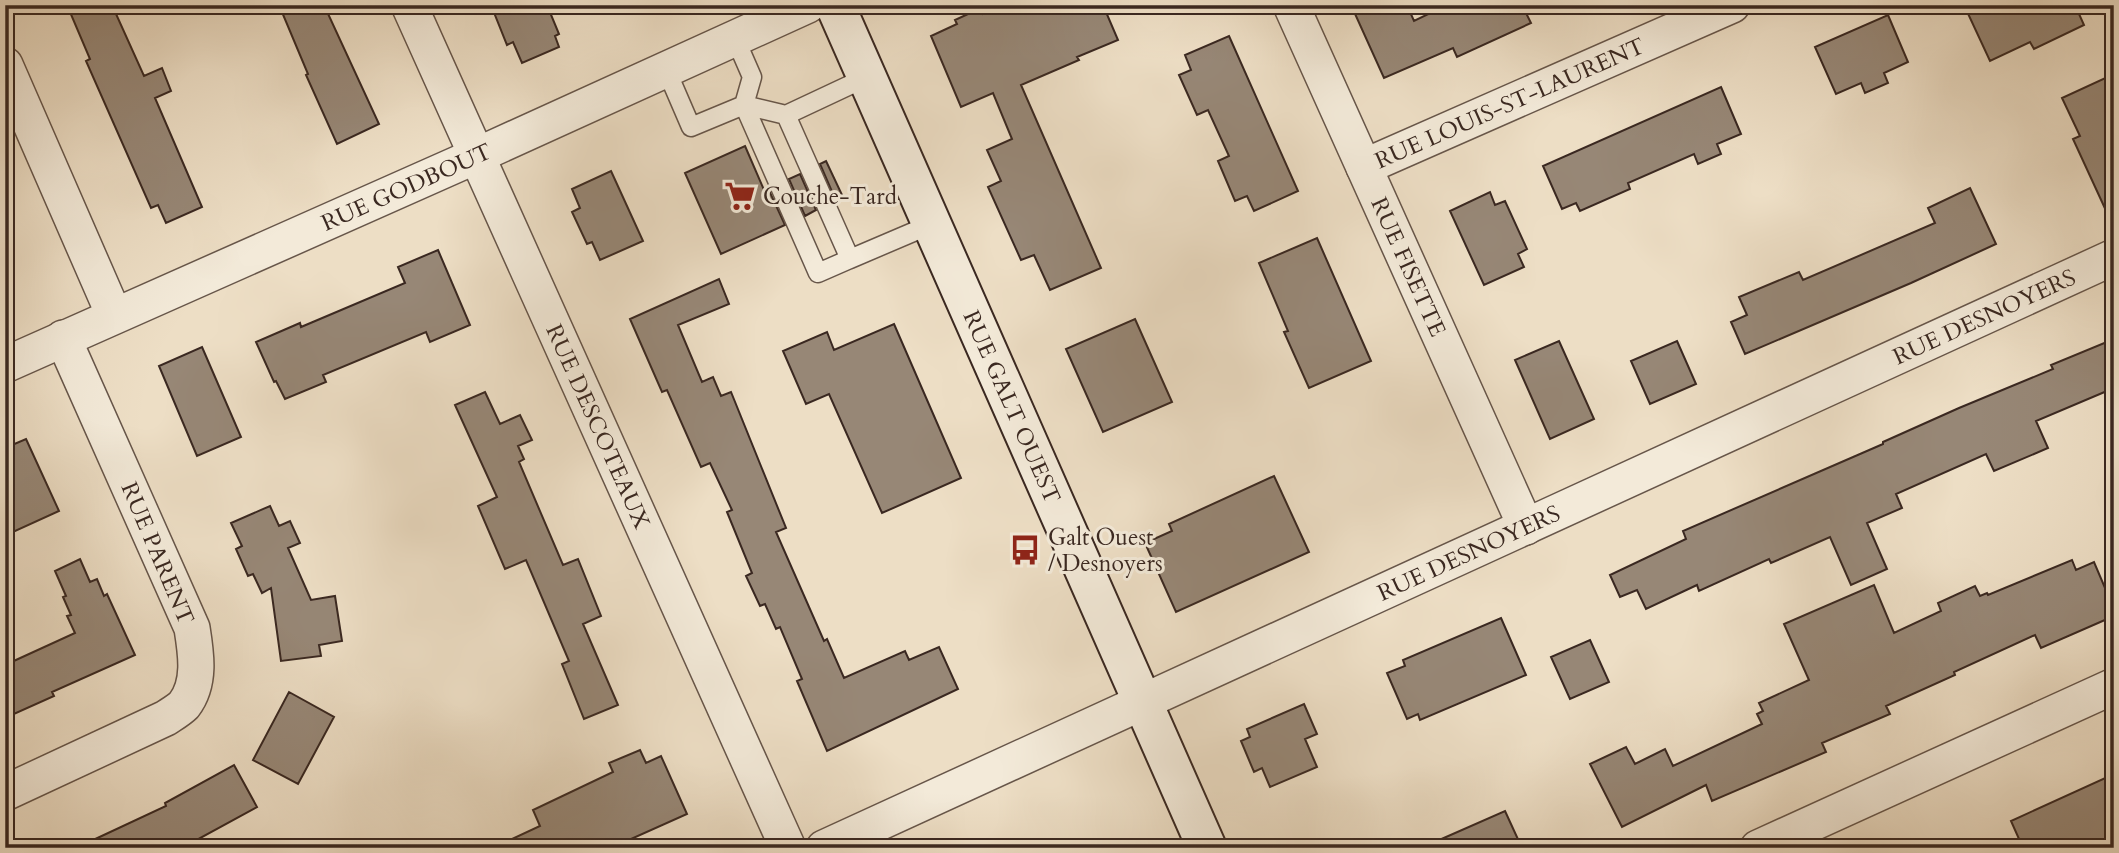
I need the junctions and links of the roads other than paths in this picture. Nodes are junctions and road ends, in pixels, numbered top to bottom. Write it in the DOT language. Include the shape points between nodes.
graph roads {
  1 [pos="409,5"];
  2 [pos="808,5"];
  3 [pos="835,5"];
  4 [pos="1291,5"];
  5 [pos="1732,5"];
  6 [pos="735,38"];
  7 [pos="5,65"];
  8 [pos="666,69"];
  9 [pos="867,77"];
  10 [pos="744,105"];
  11 [pos="786,115"];
  12 [pos="478,155"];
  13 [pos="1364,167"];
  14 [pos="932,224"];
  15 [pos="2114,257"];
  16 [pos="850,259"];
  17 [pos="114,315"];
  18 [pos="63,338"];
  19 [pos="5,365"];
  20 [pos="1527,527"];
  21 [pos="2114,687"];
  22 [pos="1145,702"];
  23 [pos="5,793"];
  24 [pos="788,848"];
  25 [pos="824,848"];
  26 [pos="1207,848"];
  27 [pos="1758,848"];
  1 -- 12 [label="street, RUE DESCOTEAUX"];
  2 -- 6 [label="street, RUE GODBOUT"];
  3 -- 9 [label="street, RUE GALT OUEST"];
  4 -- 13 [label="street, RUE FISETTE"];
  5 -- 13 [label="street, RUE LOUIS-ST-LAURENT"];
  6 -- 8 [label="street, RUE GODBOUT"];
  6 -- 10 [label="lane" via="752,78"];
  7 -- 17 [label="street"];
  8 -- 10 [label="lane" via="691,127"];
  8 -- 12 [label="street, RUE GODBOUT"];
  9 -- 11 [label="lane"];
  9 -- 14 [label="street, RUE GALT OUEST"];
  10 -- 11 [label="lane"];
  10 -- 16 [label="lane" via="818,273"];
  11 -- 16 [label="lane"];
  12 -- 17 [label="street, RUE GODBOUT"];
  12 -- 24 [label="street, RUE DESCOTEAUX"];
  13 -- 20 [label="street, RUE FISETTE"];
  14 -- 16 [label="lane"];
  14 -- 22 [label="street, RUE GALT OUEST"];
  15 -- 20 [label="street, RUE DESNOYERS"];
  17 -- 18 [label="street, RUE GODBOUT"];
  18 -- 19 [label="street, RUE GODBOUT"];
  18 -- 23 [label="street, RUE PARENT" via="192,628 197,660 183,706 166,718"];
  20 -- 22 [label="street, RUE DESNOYERS"];
  21 -- 27 [label="street"];
  22 -- 25 [label="street, RUE DESNOYERS"];
  22 -- 26 [label="street, RUE GALT OUEST"];
}
